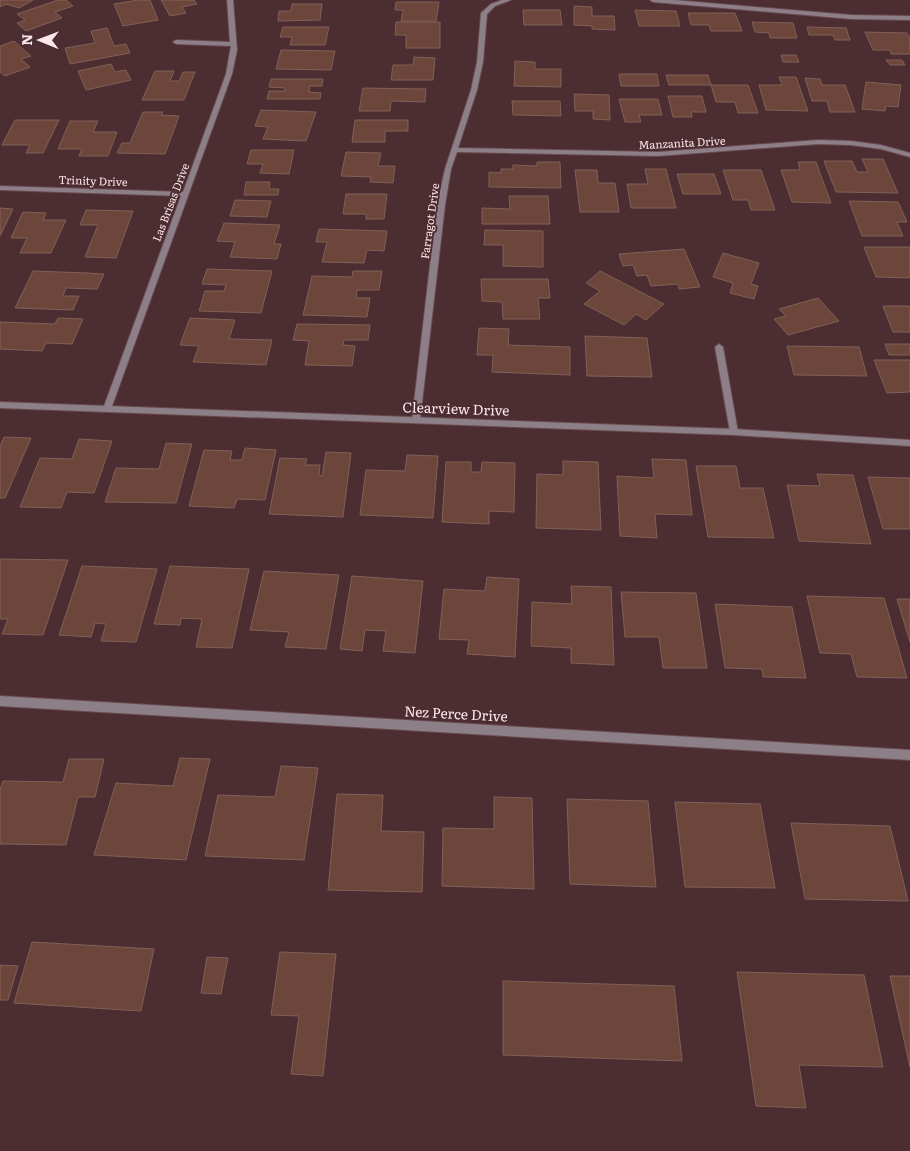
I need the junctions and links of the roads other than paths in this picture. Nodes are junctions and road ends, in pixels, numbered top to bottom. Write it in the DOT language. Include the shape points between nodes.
graph roads {
  1 [pos="230,0"];
  2 [pos="508,0"];
  3 [pos="653,0"];
  4 [pos="910,18"];
  5 [pos="176,42"];
  6 [pos="234,44"];
  7 [pos="454,150"];
  8 [pos="910,155"];
  9 [pos="0,188"];
  10 [pos="184,194"];
  11 [pos="719,347"];
  12 [pos="0,405"];
  13 [pos="107,409"];
  14 [pos="416,420"];
  15 [pos="734,432"];
  16 [pos="910,443"];
  17 [pos="0,701"];
  18 [pos="910,755"];
  1 -- 6 [label="street, Las Brisas Drive"];
  2 -- 7 [label="street, Farragot Drive" via="489,7 484,13 476,81"];
  3 -- 4 [label="street" via="851,17"];
  5 -- 6 [label="street"];
  6 -- 10 [label="street, Las Brisas Drive" via="230,74"];
  7 -- 8 [label="street, Manzanita Drive" via="658,154 814,143 881,148"];
  7 -- 14 [label="street, Farragot Drive" via="441,206"];
  9 -- 10 [label="street, Trinity Drive"];
  10 -- 13 [label="street, Las Brisas Drive"];
  11 -- 15 [label="street"];
  12 -- 13 [label="street, Clearview Drive"];
  13 -- 14 [label="street, Clearview Drive"];
  14 -- 15 [label="street, Clearview Drive"];
  15 -- 16 [label="street, Clearview Drive"];
  17 -- 18 [label="street, Nez Perce Drive"];
}
